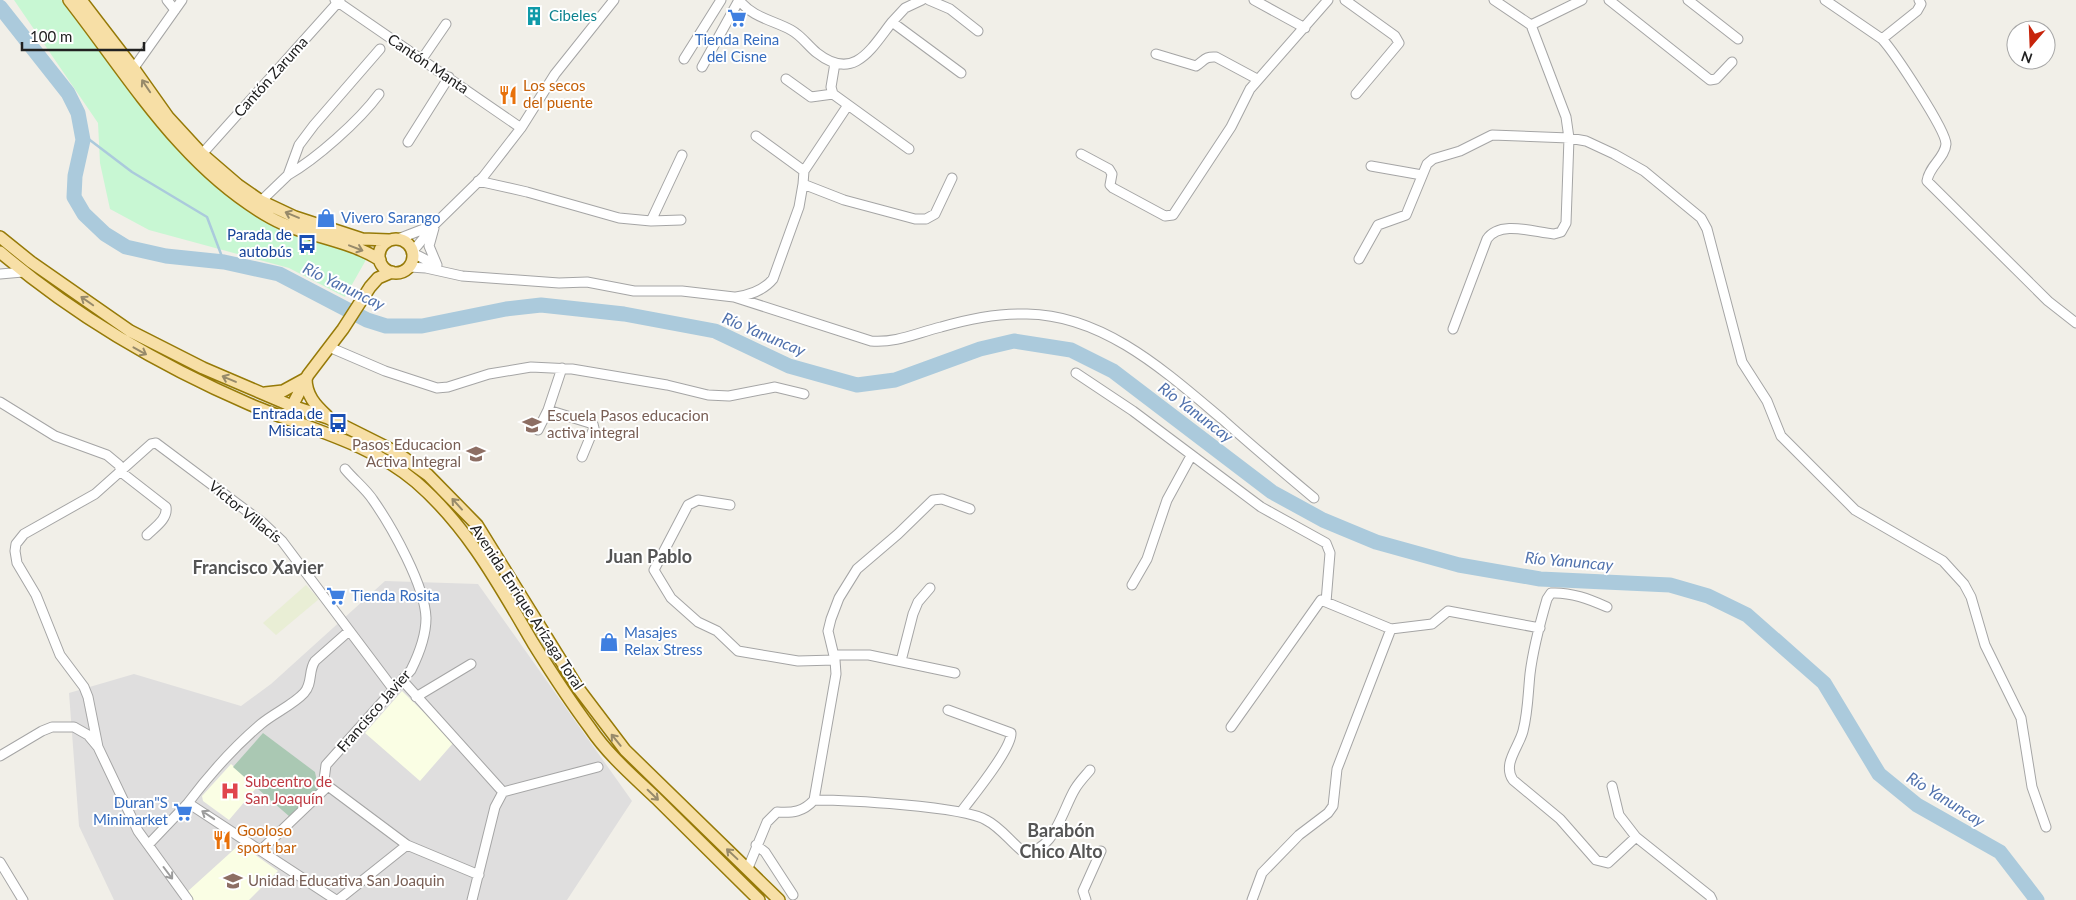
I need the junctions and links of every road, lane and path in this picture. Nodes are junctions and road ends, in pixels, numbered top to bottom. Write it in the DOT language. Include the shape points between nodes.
graph roads {
  1 [pos="69,0"];
  2 [pos="81,0"];
  3 [pos="167,0"];
  4 [pos="182,0"];
  5 [pos="716,0"];
  6 [pos="721,0"];
  7 [pos="739,0"];
  8 [pos="922,0"];
  9 [pos="928,0"];
  10 [pos="1254,0"];
  11 [pos="1328,0"];
  12 [pos="1345,0"];
  13 [pos="1494,0"];
  14 [pos="1582,0"];
  15 [pos="1609,0"];
  16 [pos="1688,0"];
  17 [pos="1825,0"];
  18 [pos="1919,0"];
  19 [pos="337,1"];
  20 [pos="610,1"];
  21 [pos="175,10"];
  22 [pos="892,22"];
  23 [pos="446,24"];
  24 [pos="1531,25"];
  25 [pos="1305,28"];
  26 [pos="978,31"];
  27 [pos="1738,39"];
  28 [pos="1882,39"];
  29 [pos="380,49"];
  30 [pos="1156,54"];
  31 [pos="422,59"];
  32 [pos="1732,62"];
  33 [pos="835,63"];
  34 [pos="702,67"];
  35 [pos="131,72"];
  36 [pos="961,73"];
  37 [pos="449,77"];
  38 [pos="786,79"];
  39 [pos="1257,79"];
  40 [pos="379,94"];
  41 [pos="833,94"];
  42 [pos="1356,94"];
  43 [pos="848,105"];
  44 [pos="521,128"];
  45 [pos="756,136"];
  46 [pos="1568,138"];
  47 [pos="408,142"];
  48 [pos="909,149"];
  49 [pos="202,154"];
  50 [pos="1081,154"];
  51 [pos="682,156"];
  52 [pos="1371,166"];
  53 [pos="804,171"];
  54 [pos="1422,174"];
  55 [pos="288,175"];
  56 [pos="952,178"];
  57 [pos="478,181"];
  58 [pos="803,184"];
  59 [pos="261,201"];
  60 [pos="681,220"];
  61 [pos="652,221"];
  62 [pos="436,223"];
  63 [pos="0,237"];
  64 [pos="394,240"];
  65 [pos="0,252"];
  66 [pos="413,252"];
  67 [pos="1359,259"];
  68 [pos="380,261"];
  69 [pos="437,265"];
  70 [pos="409,267"];
  71 [pos="23,272"];
  72 [pos="392,272"];
  73 [pos="447,272"];
  74 [pos="0,274"];
  75 [pos="369,289"];
  76 [pos="734,297"];
  77 [pos="2076,323"];
  78 [pos="1454,329"];
  79 [pos="329,347"];
  80 [pos="562,368"];
  81 [pos="1076,373"];
  82 [pos="306,378"];
  83 [pos="262,393"];
  84 [pos="804,394"];
  85 [pos="0,402"];
  86 [pos="292,406"];
  87 [pos="548,410"];
  88 [pos="287,418"];
  89 [pos="328,418"];
  90 [pos="538,430"];
  91 [pos="1191,456"];
  92 [pos="582,457"];
  93 [pos="344,469"];
  94 [pos="121,472"];
  95 [pos="1314,498"];
  96 [pos="730,505"];
  97 [pos="970,510"];
  98 [pos="147,535"];
  99 [pos="1132,586"];
  100 [pos="930,588"];
  101 [pos="1326,602"];
  102 [pos="1607,607"];
  103 [pos="1540,628"];
  104 [pos="1391,629"];
  105 [pos="350,631"];
  106 [pos="835,657"];
  107 [pos="901,661"];
  108 [pos="471,664"];
  109 [pos="955,673"];
  110 [pos="403,681"];
  111 [pos="394,690"];
  112 [pos="416,697"];
  113 [pos="948,710"];
  114 [pos="1231,727"];
  115 [pos="98,747"];
  116 [pos="0,756"];
  117 [pos="598,767"];
  118 [pos="1090,770"];
  119 [pos="328,786"];
  120 [pos="1612,786"];
  121 [pos="503,792"];
  122 [pos="814,800"];
  123 [pos="188,803"];
  124 [pos="961,812"];
  125 [pos="2046,827"];
  126 [pos="1636,837"];
  127 [pos="148,845"];
  128 [pos="407,845"];
  129 [pos="756,845"];
  130 [pos="261,850"];
  131 [pos="1101,851"];
  132 [pos="0,862"];
  133 [pos="748,868"];
  134 [pos="479,875"];
  135 [pos="791,898"];
  136 [pos="332,899"];
  137 [pos="23,900"];
  138 [pos="188,900"];
  139 [pos="472,900"];
  140 [pos="759,900"];
  141 [pos="780,900"];
  142 [pos="1086,900"];
  143 [pos="1252,900"];
  144 [pos="1712,900"];
  1 -- 35 [label="main road"];
  2 -- 35 [label="main road"];
  3 -- 21 [label="street"];
  4 -- 21 [label="street"];
  5 -- 6 [label="street" via="683,57"];
  7 -- 33 [label="street" via="755,15 794,32 818,54"];
  7 -- 34 [label="street"];
  8 -- 22 [label="street" via="905,8"];
  9 -- 26 [label="street" via="950,9"];
  10 -- 25 [label="street"];
  11 -- 25 [label="street"];
  12 -- 42 [label="street" via="1400,43"];
  13 -- 24 [label="street"];
  14 -- 24 [label="street"];
  15 -- 32 [label="street" via="1710,80 1716,79"];
  16 -- 27 [label="street"];
  17 -- 28 [label="street"];
  18 -- 28 [label="street" via="1921,4 1917,11"];
  19 -- 31 [label="street, Cantón Manta"];
  19 -- 49 [label="street, Cantón Zaruma"];
  20 -- 44 [label="street"];
  21 -- 35 [label="street"];
  22 -- 33 [label="street" via="863,59 855,64"];
  22 -- 36 [label="street"];
  23 -- 31 [label="street"];
  24 -- 46 [label="street" via="1566,117"];
  25 -- 39 [label="street"];
  28 -- 77 [label="street" via="1944,135 1945,149 1928,172 1930,186 2048,301"];
  29 -- 55 [label="street" via="299,145"];
  30 -- 39 [label="street" via="1196,66 1210,56 1216,57"];
  31 -- 37 [label="street, Cantón Manta"];
  33 -- 41 [label="street"];
  49 -- 35 [label="main road, one-way"];
  35 -- 68 [label="main road, one-way" via="162,124 180,144 254,208 292,227 358,249"];
  37 -- 44 [label="street, Cantón Manta"];
  37 -- 47 [label="street"];
  38 -- 41 [label="street" via="811,97"];
  39 -- 50 [label="street" via="1231,127 1176,211 1169,216 1113,188 1109,169"];
  40 -- 55 [label="street" via="363,114 305,165"];
  41 -- 43 [label="street"];
  43 -- 48 [label="street"];
  43 -- 53 [label="street"];
  44 -- 57 [label="street"];
  45 -- 53 [label="street"];
  46 -- 54 [label="street" via="1492,135 1433,160"];
  46 -- 78 [label="street" via="1566,223 1561,232 1500,228 1492,232 1486,240"];
  46 -- 125 [label="street" via="1586,141 1636,167 1701,218 1707,229 1742,362 1767,401 1781,436 1855,510 1943,561 1964,584 1985,645 2021,718 2032,786"];
  49 -- 59 [label="main road"];
  51 -- 61 [label="street"];
  52 -- 54 [label="street"];
  53 -- 58 [label="street"];
  54 -- 67 [label="street" via="1406,215 1378,225"];
  55 -- 59 [label="street"];
  56 -- 58 [label="street" via="935,214 926,219 844,200"];
  57 -- 61 [label="street" via="619,218"];
  57 -- 62 [label="street"];
  58 -- 76 [label="street" via="799,207 774,279 756,292"];
  64 -- 59 [label="main road, one-way" via="350,235"];
  60 -- 61 [label="street"];
  62 -- 64 [label="street"];
  62 -- 66 [label="street"];
  62 -- 69 [label="street" via="429,246"];
  83 -- 63 [label="main road, Avenida Enrique Arízaga Toral, one-way" via="130,331"];
  64 -- 66 [label="main road" via="407,243"];
  64 -- 68 [label="main road" via="382,246"];
  65 -- 71 [label="main road, Avenida Enrique Arízaga Toral"];
  66 -- 69 [label="street"];
  66 -- 70 [label="main road"];
  68 -- 72 [label="main road"];
  68 -- 75 [label="main road"];
  69 -- 73 [label="street"];
  70 -- 72 [label="main road" via="401,272"];
  70 -- 73 [label="street"];
  71 -- 74 [label="street"];
  71 -- 88 [label="main road, Avenida Enrique Arízaga Toral, one-way" via="131,346 196,379"];
  72 -- 75 [label="main road" via="378,278"];
  73 -- 76 [label="street" via="462,276 559,283 587,282 634,291 682,291"];
  75 -- 79 [label="main road"];
  76 -- 95 [label="street" via="871,341 884,342 941,326 998,316 1028,314 1071,320 1100,332 1160,366"];
  79 -- 80 [label="street" via="437,388 531,367"];
  79 -- 82 [label="main road"];
  80 -- 84 [label="street" via="708,395 729,396 775,387"];
  80 -- 87 [label="street"];
  81 -- 91 [label="street" via="1133,411"];
  82 -- 83 [label="main road" via="283,391"];
  82 -- 86 [label="main road"];
  82 -- 89 [label="main road" via="307,391"];
  83 -- 86 [label="main road, Avenida Enrique Arízaga Toral"];
  85 -- 94 [label="street" via="55,436 107,455 119,465"];
  86 -- 88 [label="main road"];
  86 -- 89 [label="main road, Avenida Enrique Arízaga Toral"];
  87 -- 90 [label="street"];
  87 -- 92 [label="street" via="593,424"];
  88 -- 140 [label="main road, Avenida Enrique Arízaga Toral, one-way" via="374,454 408,476 440,504 464,530 591,730 617,760"];
  133 -- 89 [label="main road, Avenida Enrique Arízaga Toral, one-way" via="647,773 607,729 477,526 451,496 396,452"];
  91 -- 99 [label="street" via="1167,500 1147,559"];
  91 -- 101 [label="street" via="1261,507 1326,543 1330,553"];
  93 -- 110 [label="street, Francisco Javier" via="372,498 410,567 423,601 426,619 423,637 418,656"];
  94 -- 98 [label="street" via="166,507 165,518"];
  94 -- 105 [label="street, Víctor Villacís" via="156,442 282,541"];
  94 -- 115 [label="street" via="83,502 24,534 14,551 58,651 84,686"];
  96 -- 106 [label="street" via="698,500 688,505 654,570 671,598 698,622 717,631 738,651 798,661"];
  97 -- 106 [label="street" via="942,499 933,500 857,569 830,619 828,631"];
  100 -- 107 [label="street" via="913,614"];
  101 -- 104 [label="street"];
  101 -- 114 [label="street" via="1321,600 1317,603"];
  102 -- 103 [label="street" via="1573,595 1551,594"];
  103 -- 104 [label="street" via="1448,611 1432,624"];
  103 -- 126 [label="street" via="1530,674 1526,720 1520,744 1508,765 1508,773 1560,819 1596,860 1608,863"];
  104 -- 143 [label="street" via="1336,769 1333,806 1262,873"];
  105 -- 111 [label="street, Víctor Villacís"];
  105 -- 123 [label="street" via="312,666 311,682 303,694 261,724"];
  106 -- 107 [label="street" via="869,655"];
  106 -- 122 [label="street" via="836,674"];
  107 -- 109 [label="street"];
  108 -- 112 [label="street"];
  110 -- 111 [label="street, Francisco Javier"];
  110 -- 112 [label="street"];
  111 -- 119 [label="street, Francisco Javier" via="326,765 323,773"];
  112 -- 121 [label="street"];
  113 -- 124 [label="street" via="1011,733 987,778"];
  115 -- 116 [label="street" via="81,730 60,726 42,731"];
  115 -- 127 [label="street" via="138,831"];
  117 -- 121 [label="street"];
  118 -- 124 [label="street" via="1076,787 1055,831 1036,851 1021,850 986,819"];
  119 -- 128 [label="street"];
  119 -- 130 [label="street"];
  120 -- 126 [label="street" via="1619,815"];
  121 -- 134 [label="street" via="495,807"];
  122 -- 124 [label="street"];
  122 -- 129 [label="street" via="806,809 792,813 777,812 767,822"];
  123 -- 127 [label="street"];
  130 -- 123 [label="street, one-way"];
  126 -- 144 [label="street"];
  127 -- 138 [label="street, one-way"];
  128 -- 134 [label="street"];
  128 -- 136 [label="street"];
  129 -- 133 [label="street"];
  129 -- 135 [label="street" via="766,852"];
  130 -- 136 [label="street"];
  131 -- 142 [label="street" via="1082,891"];
  132 -- 137 [label="street"];
  133 -- 141 [label="main road, Avenida Enrique Arízaga Toral"];
  134 -- 139 [label="street"];
}
